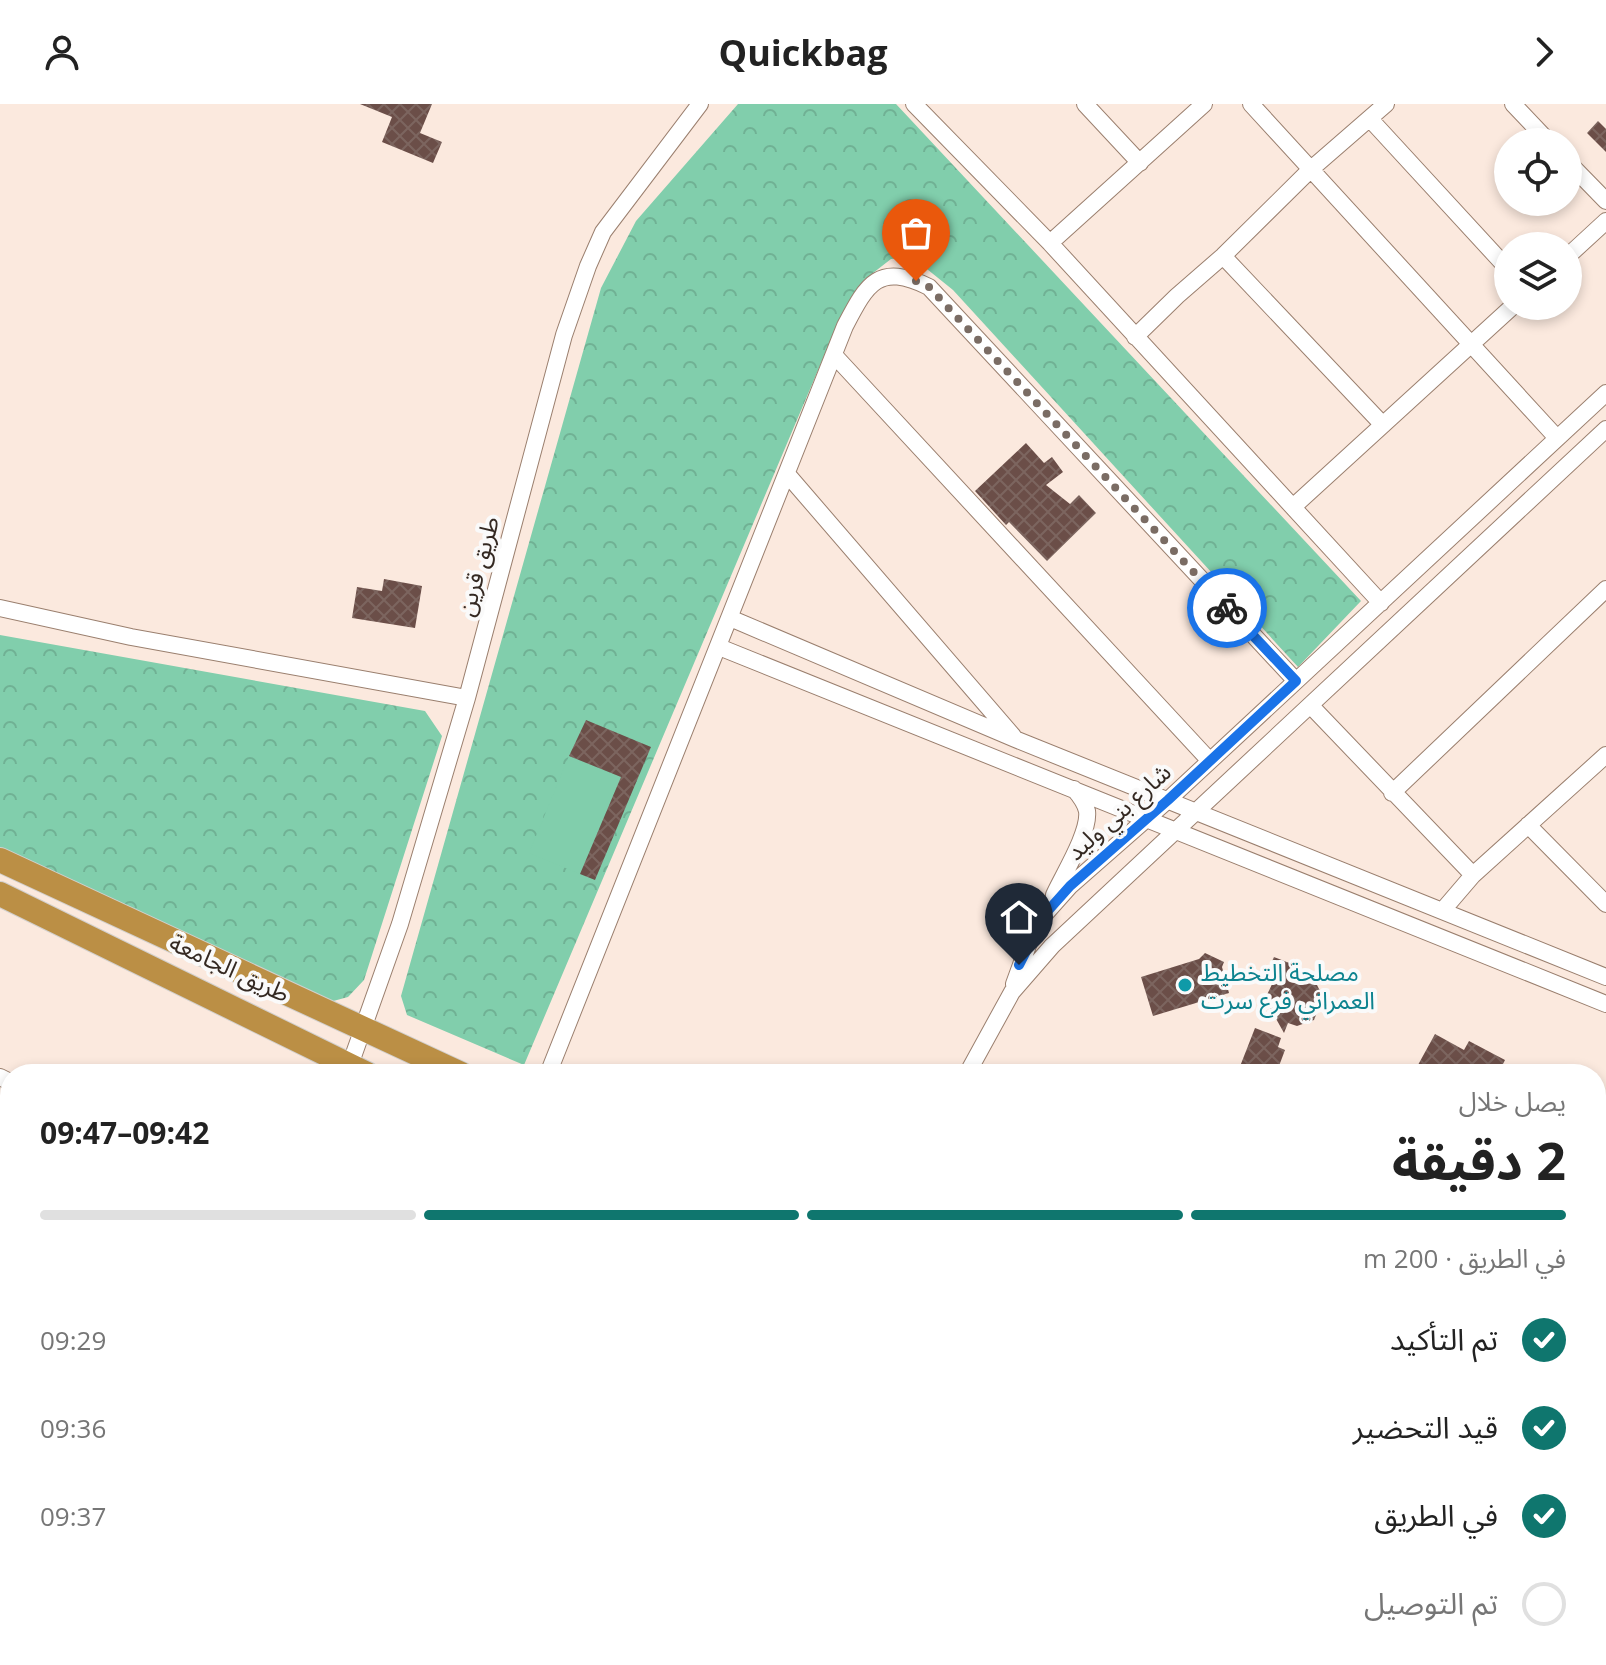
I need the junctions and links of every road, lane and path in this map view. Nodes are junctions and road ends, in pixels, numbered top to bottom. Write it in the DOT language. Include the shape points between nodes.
graph roads {
  1 [pos="700,104"];
  2 [pos="914,104"];
  3 [pos="1085,104"];
  4 [pos="1204,104"];
  5 [pos="1251,104"];
  6 [pos="1386,104"];
  7 [pos="1513,104"];
  8 [pos="1370,119"];
  9 [pos="1536,128"];
  10 [pos="1140,163"];
  11 [pos="1310,170"];
  12 [pos="1582,176"];
  13 [pos="1606,201"];
  14 [pos="1606,221"];
  15 [pos="1050,243"];
  16 [pos="1582,243"];
  17 [pos="1494,254"];
  18 [pos="1223,256"];
  19 [pos="1497,320"];
  20 [pos="1135,337"];
  21 [pos="1472,343"];
  22 [pos="834,355"];
  23 [pos="1606,393"];
  24 [pos="1383,425"];
  25 [pos="1606,429"];
  26 [pos="1557,438"];
  27 [pos="787,474"];
  28 [pos="1293,507"];
  29 [pos="1606,589"];
  30 [pos="1381,603"];
  31 [pos="0,608"];
  32 [pos="730,618"];
  33 [pos="719,647"];
  34 [pos="1296,681"];
  35 [pos="467,698"];
  36 [pos="1311,706"];
  37 [pos="1015,739"];
  38 [pos="1606,755"];
  39 [pos="1210,761"];
  40 [pos="1073,788"];
  41 [pos="1392,793"];
  42 [pos="1168,800"];
  43 [pos="1197,813"];
  44 [pos="1145,819"];
  45 [pos="1528,825"];
  46 [pos="1176,832"];
  47 [pos="0,860"];
  48 [pos="1473,875"];
  49 [pos="0,894"];
  50 [pos="1606,904"];
  51 [pos="1443,910"];
  52 [pos="1045,914"];
  53 [pos="1566,961"];
  54 [pos="1606,977"];
  55 [pos="1556,985"];
  56 [pos="1012,992"];
  57 [pos="1606,1004"];
  58 [pos="364,1029"];
  59 [pos="346,1064"];
  60 [pos="359,1064"];
  61 [pos="439,1064"];
  62 [pos="552,1064"];
  63 [pos="972,1064"];
  1 -- 35 [label="street, طريق قرين" via="608,224 588,266 561,347"];
  2 -- 15 [label="street"];
  3 -- 10 [label="street"];
  4 -- 10 [label="street"];
  5 -- 11 [label="street"];
  6 -- 8 [label="street"];
  7 -- 9 [label="street"];
  8 -- 11 [label="street"];
  8 -- 17 [label="street"];
  10 -- 15 [label="street"];
  11 -- 18 [label="street"];
  11 -- 21 [label="street"];
  12 -- 13 [label="street"];
  14 -- 16 [label="street"];
  15 -- 20 [label="street"];
  18 -- 20 [label="street"];
  18 -- 24 [label="street"];
  19 -- 21 [label="street"];
  20 -- 28 [label="street"];
  21 -- 24 [label="street"];
  21 -- 26 [label="street"];
  22 -- 27 [label="street"];
  22 -- 34 [label="street" via="865,289 876,281 900,276 929,287"];
  22 -- 39 [label="street"];
  23 -- 26 [label="street, شارع بني وليد"];
  24 -- 28 [label="street"];
  25 -- 36 [label="street"];
  26 -- 30 [label="street, شارع بني وليد"];
  27 -- 32 [label="street"];
  27 -- 37 [label="street"];
  28 -- 30 [label="street"];
  29 -- 41 [label="street"];
  30 -- 34 [label="street, شارع بني وليد"];
  31 -- 35 [label="street"];
  32 -- 33 [label="street"];
  32 -- 37 [label="street"];
  33 -- 40 [label="street"];
  33 -- 62 [label="street"];
  34 -- 39 [label="street, شارع بني وليد"];
  35 -- 58 [label="street, طريق قرين"];
  36 -- 41 [label="street"];
  36 -- 43 [label="street"];
  37 -- 42 [label="street"];
  38 -- 45 [label="street"];
  39 -- 42 [label="street, شارع بني وليد"];
  40 -- 44 [label="street"];
  40 -- 52 [label="street" via="1083,799 1086,827"];
  41 -- 48 [label="street"];
  42 -- 43 [label="street"];
  42 -- 44 [label="street, شارع بني وليد"];
  43 -- 46 [label="street"];
  43 -- 51 [label="street"];
  44 -- 46 [label="street"];
  44 -- 52 [label="street, شارع بني وليد"];
  45 -- 48 [label="street"];
  45 -- 50 [label="street"];
  46 -- 55 [label="street"];
  46 -- 56 [label="street" via="1052,946"];
  47 -- 58 [label="highway, طريق الجامعة"];
  48 -- 51 [label="street"];
  49 -- 59 [label="highway, طريق الجامعة"];
  51 -- 53 [label="street"];
  52 -- 56 [label="street, شارع بني وليد" via="1019,965"];
  53 -- 54 [label="street"];
  53 -- 55 [label="street"];
  55 -- 57 [label="street"];
  56 -- 63 [label="street"];
  58 -- 60 [label="street, طريق قرين"];
  58 -- 61 [label="highway, طريق الجامعة"];
}
